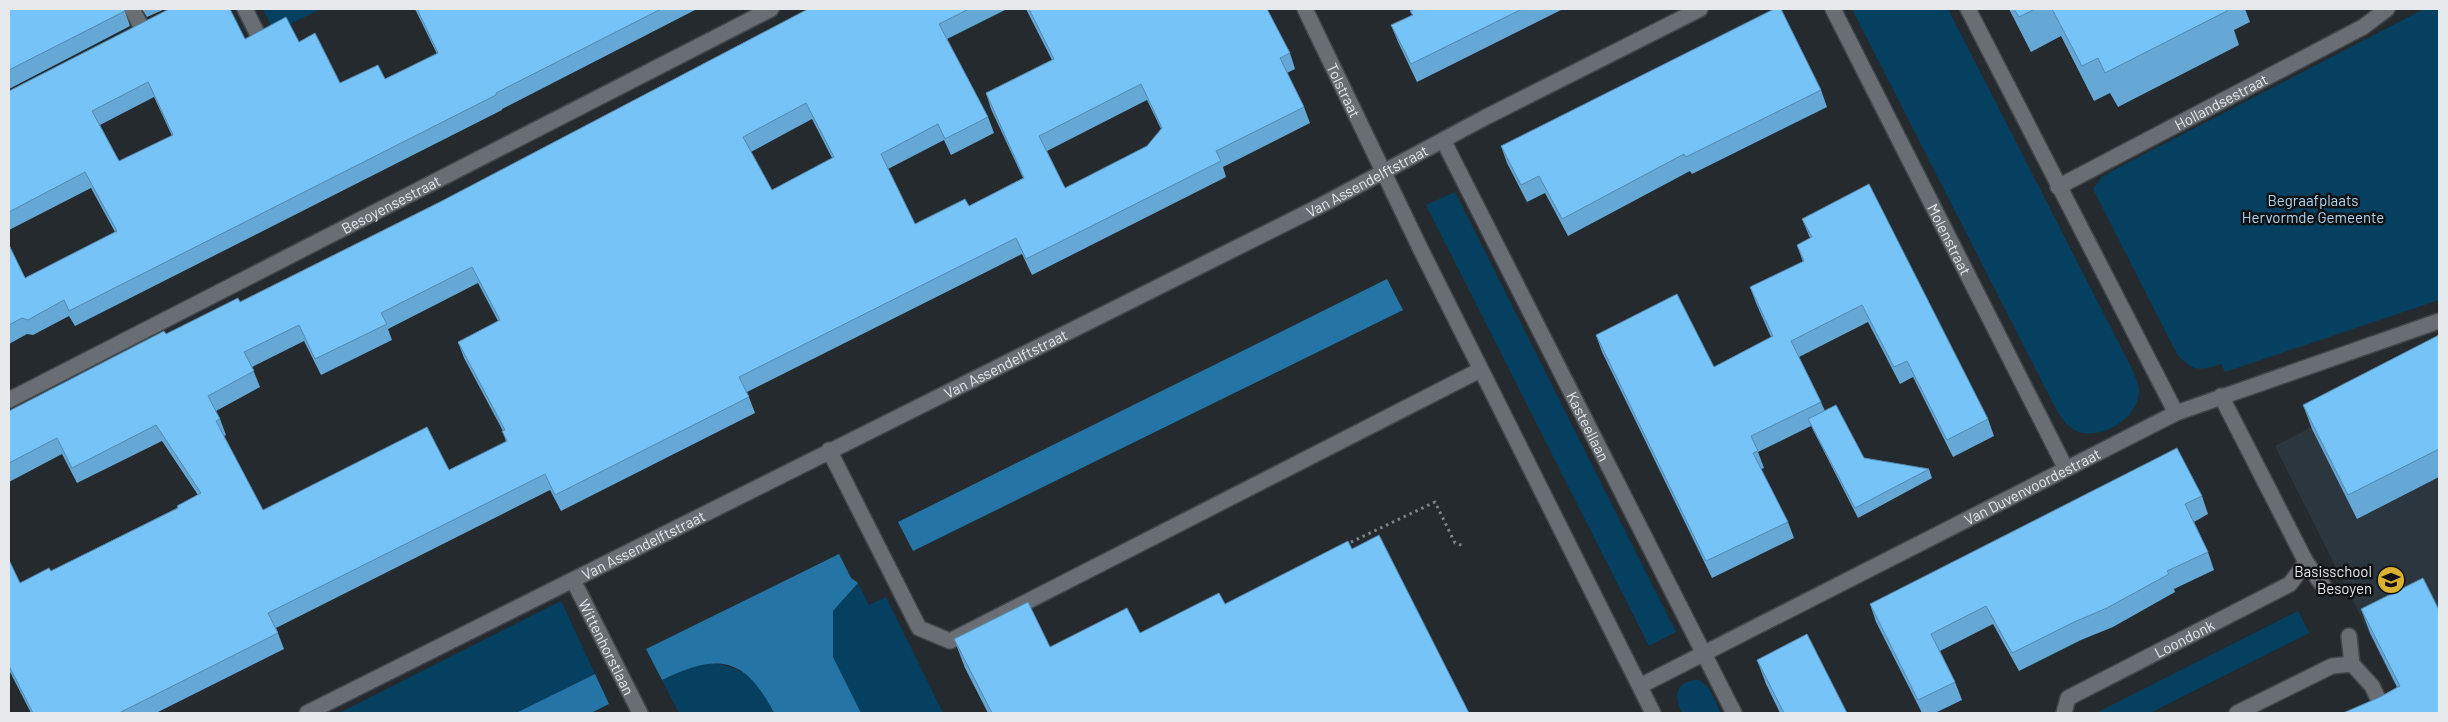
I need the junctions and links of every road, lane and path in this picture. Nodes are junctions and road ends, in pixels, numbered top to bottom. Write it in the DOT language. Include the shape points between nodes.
graph roads {
  1 [pos="132,9"];
  2 [pos="245,9"];
  3 [pos="771,9"];
  4 [pos="1305,9"];
  5 [pos="1700,9"];
  6 [pos="1833,9"];
  7 [pos="1968,9"];
  8 [pos="2382,10"];
  9 [pos="160,21"];
  10 [pos="143,30"];
  11 [pos="258,35"];
  12 [pos="127,38"];
  13 [pos="1443,140"];
  14 [pos="1384,171"];
  15 [pos="2058,187"];
  16 [pos="2439,322"];
  17 [pos="1480,370"];
  18 [pos="2221,396"];
  19 [pos="9,400"];
  20 [pos="2176,413"];
  21 [pos="829,450"];
  22 [pos="2066,469"];
  23 [pos="1464,546"];
  24 [pos="1337,549"];
  25 [pos="2306,562"];
  26 [pos="573,580"];
  27 [pos="2324,587"];
  28 [pos="2349,636"];
  29 [pos="1703,654"];
  30 [pos="2352,664"];
  31 [pos="1640,686"];
  32 [pos="307,713"];
  33 [pos="640,713"];
  34 [pos="1653,713"];
  35 [pos="1734,713"];
  36 [pos="2064,713"];
  37 [pos="2236,713"];
  38 [pos="2386,713"];
  1 -- 10 [label="street"];
  2 -- 11 [label="street"];
  3 -- 19 [label="street, Besoyensestraat"];
  4 -- 14 [label="street, Tolstraat"];
  5 -- 13 [label="street, Van Assendelftstraat"];
  6 -- 22 [label="street, Molenstraat"];
  7 -- 15 [label="street"];
  8 -- 15 [label="street, Hollandsestraat" via="2363,27"];
  9 -- 10 [label="street"];
  10 -- 12 [label="street"];
  13 -- 14 [label="street, Van Assendelftstraat"];
  13 -- 29 [label="street, Kasteellaan"];
  14 -- 17 [label="street"];
  14 -- 21 [label="street, Van Assendelftstraat"];
  15 -- 20 [label="street"];
  16 -- 18 [label="street, Van Duvenvoordestraat"];
  17 -- 21 [label="street" via="950,641 919,628"];
  17 -- 31 [label="street"];
  18 -- 20 [label="street, Van Duvenvoordestraat"];
  18 -- 25 [label="street"];
  20 -- 22 [label="street, Van Duvenvoordestraat"];
  21 -- 26 [label="street, Van Assendelftstraat"];
  22 -- 29 [label="street, Van Duvenvoordestraat"];
  23 -- 24 [label="path" via="1455,543 1435,502"];
  25 -- 27 [label="street"];
  25 -- 36 [label="street, Loondonk" via="2290,584 2068,698"];
  26 -- 32 [label="street, Van Assendelftstraat"];
  26 -- 33 [label="street, Wittenhorstlaan"];
  28 -- 30 [label="street"];
  29 -- 31 [label="street, Van Duvenvoordestraat"];
  29 -- 35 [label="street, Kasteellaan"];
  30 -- 37 [label="street" via="2332,666"];
  30 -- 38 [label="street" via="2372,686"];
  31 -- 34 [label="street"];
}
